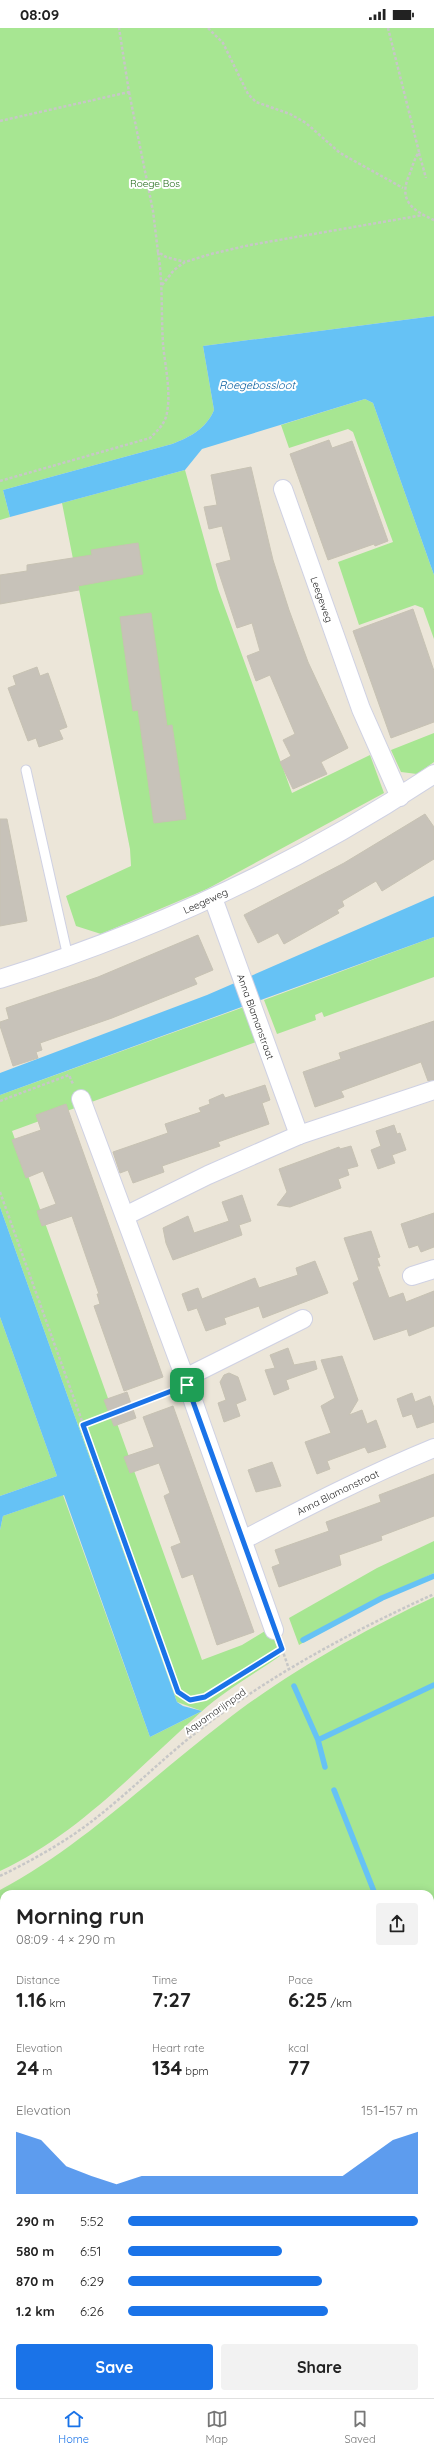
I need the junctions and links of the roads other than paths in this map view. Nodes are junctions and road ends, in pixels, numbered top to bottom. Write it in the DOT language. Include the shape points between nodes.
graph roads {
  1 [pos="283,489"];
  2 [pos="26,770"];
  3 [pos="434,774"];
  4 [pos="400,797"];
  5 [pos="213,898"];
  6 [pos="68,957"];
  7 [pos="0,979"];
  8 [pos="434,1090"];
  9 [pos="81,1099"];
  10 [pos="300,1135"];
  11 [pos="125,1216"];
  12 [pos="434,1269"];
  13 [pos="412,1276"];
  14 [pos="303,1319"];
  15 [pos="186,1382"];
  16 [pos="434,1448"];
  17 [pos="243,1540"];
  18 [pos="274,1630"];
  1 -- 4 [label="street, Leegeweg" via="361,709"];
  2 -- 6 [label="lane"];
  3 -- 4 [label="street, Leegeweg"];
  4 -- 5 [label="street, Leegeweg" via="306,852"];
  5 -- 6 [label="street, Leegeweg" via="141,930"];
  5 -- 10 [label="street, Anna Blamanstraat"];
  6 -- 7 [label="street, Leegeweg"];
  8 -- 10 [label="street"];
  9 -- 11 [label="street"];
  10 -- 11 [label="street" via="208,1175"];
  11 -- 15 [label="street"];
  12 -- 13 [label="street"];
  14 -- 15 [label="street"];
  15 -- 17 [label="street"];
  16 -- 17 [label="street, Anna Blamanstraat" via="322,1498"];
  17 -- 18 [label="street"];
}
